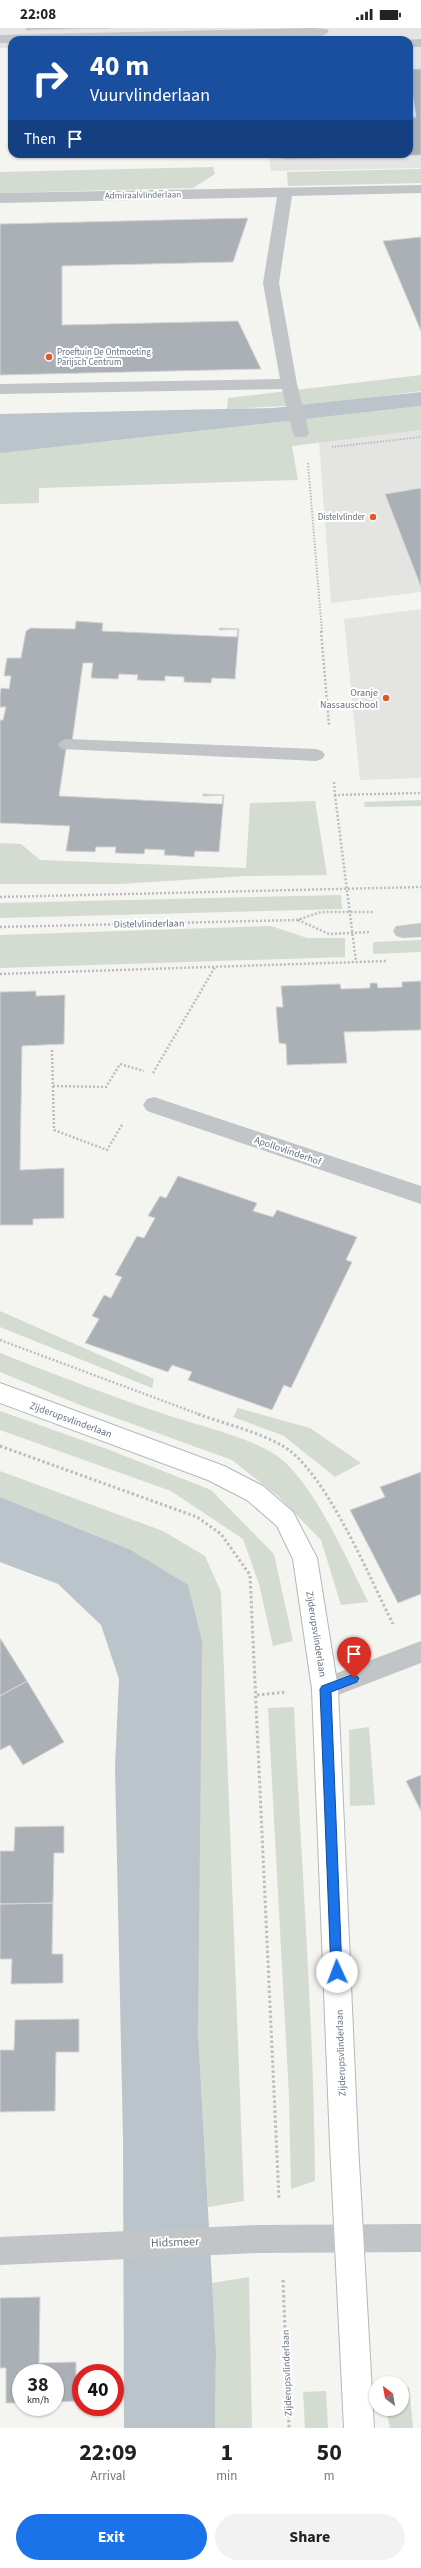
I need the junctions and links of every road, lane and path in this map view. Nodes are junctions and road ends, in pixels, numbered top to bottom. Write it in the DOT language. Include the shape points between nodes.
graph roads {
  1 [pos="321,33"];
  2 [pos="183,36"];
  3 [pos="421,189"];
  4 [pos="285,192"];
  5 [pos="0,198"];
  6 [pos="289,384"];
  7 [pos="0,389"];
  8 [pos="301,433"];
  9 [pos="421,437"];
  10 [pos="329,448"];
  11 [pos="307,458"];
  12 [pos="330,733"];
  13 [pos="66,745"];
  14 [pos="316,754"];
  15 [pos="333,780"];
  16 [pos="421,793"];
  17 [pos="335,795"];
  18 [pos="421,887"];
  19 [pos="348,889"];
  20 [pos="0,897"];
  21 [pos="351,912"];
  22 [pos="379,912"];
  23 [pos="297,920"];
  24 [pos="0,927"];
  25 [pos="412,931"];
  26 [pos="353,933"];
  27 [pos="392,961"];
  28 [pos="356,962"];
  29 [pos="216,966"];
  30 [pos="0,974"];
  31 [pos="52,1050"];
  32 [pos="152,1074"];
  33 [pos="149,1080"];
  34 [pos="53,1086"];
  35 [pos="154,1104"];
  36 [pos="126,1118"];
  37 [pos="421,1195"];
  38 [pos="0,1393"];
  39 [pos="0,1446"];
  40 [pos="421,1652"];
  41 [pos="326,1689"];
  42 [pos="421,2238"];
  43 [pos="270,2239"];
  44 [pos="349,2239"];
  45 [pos="0,2251"];
  46 [pos="289,2428"];
  47 [pos="359,2428"];
  1 -- 2 [label="street"];
  3 -- 4 [label="street, Admiraalvlinderlaan"];
  4 -- 5 [label="street, Admiraalvlinderlaan"];
  4 -- 6 [label="street" via="271,283"];
  6 -- 7 [label="street"];
  6 -- 8 [label="street"];
  9 -- 10 [label="path"];
  11 -- 12 [label="path"];
  13 -- 14 [label="lane"];
  15 -- 17 [label="path"];
  16 -- 17 [label="path"];
  17 -- 19 [label="path"];
  18 -- 19 [label="path"];
  19 -- 20 [label="path"];
  19 -- 21 [label="path"];
  21 -- 22 [label="path, Distelvlinderlaan"];
  21 -- 23 [label="path, Distelvlinderlaan" via="321,912"];
  21 -- 26 [label="path"];
  23 -- 24 [label="path, Distelvlinderlaan"];
  23 -- 26 [label="path, Distelvlinderlaan" via="329,934"];
  25 -- 26 [label="path, Distelvlinderlaan"];
  26 -- 28 [label="path"];
  27 -- 28 [label="path"];
  28 -- 29 [label="path"];
  29 -- 30 [label="path"];
  29 -- 32 [label="path"];
  31 -- 34 [label="path"];
  32 -- 33 [label="path"];
  32 -- 34 [label="path" via="120,1064 106,1087"];
  34 -- 36 [label="path" via="54,1130 107,1150"];
  35 -- 37 [label="street, Apollovlinderhof"];
  38 -- 41 [label="street, Zijderupsvlinderlaan" via="216,1473 255,1493 285,1519 305,1558"];
  39 -- 43 [label="path, Zijderupsvlinderlaan" via="198,1518 221,1534 250,1575"];
  40 -- 41 [label="street"];
  41 -- 44 [label="street, Zijderupsvlinderlaan"];
  42 -- 44 [label="street, Hidsmeer"];
  43 -- 44 [label="street, Hidsmeer"];
  43 -- 45 [label="street, Hidsmeer"];
  43 -- 46 [label="path, Zijderupsvlinderlaan"];
  44 -- 47 [label="street, Zijderupsvlinderlaan"];
}
